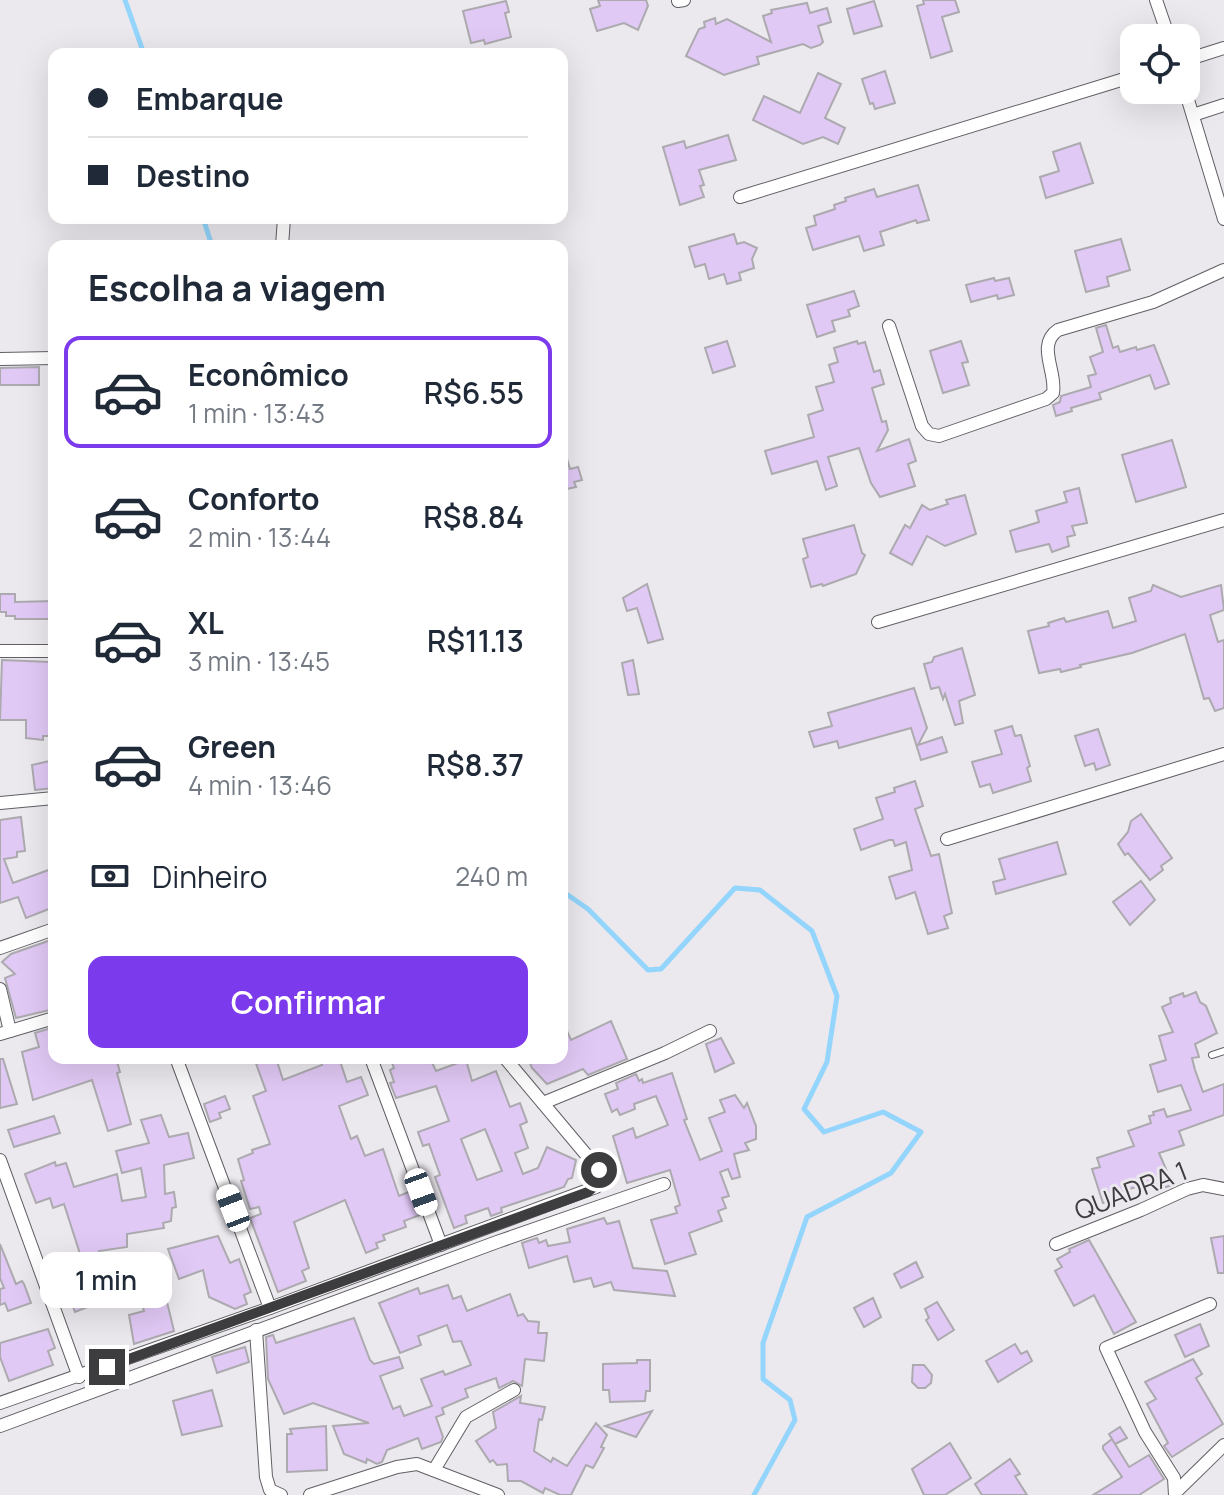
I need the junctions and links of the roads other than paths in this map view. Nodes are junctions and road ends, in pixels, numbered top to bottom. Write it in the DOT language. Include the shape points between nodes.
graph roads {
  1 [pos="1156,0"];
  2 [pos="1164,24"];
  3 [pos="1224,48"];
  4 [pos="1200,56"];
  5 [pos="1120,80"];
  6 [pos="1189,104"];
  7 [pos="1224,105"];
  8 [pos="1193,115"];
  9 [pos="740,197"];
  10 [pos="1224,219"];
  11 [pos="1224,270"];
  12 [pos="889,326"];
  13 [pos="48,358"];
  14 [pos="0,359"];
  15 [pos="1224,520"];
  16 [pos="878,622"];
  17 [pos="0,651"];
  18 [pos="48,651"];
  19 [pos="1224,754"];
  20 [pos="48,799"];
  21 [pos="0,803"];
  22 [pos="947,839"];
  23 [pos="48,931"];
  24 [pos="0,948"];
  25 [pos="0,989"];
  26 [pos="48,1020"];
  27 [pos="710,1031"];
  28 [pos="5,1033"];
  29 [pos="1224,1051"];
  30 [pos="1212,1055"];
  31 [pos="178,1064"];
  32 [pos="373,1064"];
  33 [pos="510,1064"];
  34 [pos="543,1103"];
  35 [pos="0,1160"];
  36 [pos="664,1184"];
  37 [pos="1224,1189"];
  38 [pos="1056,1244"];
  39 [pos="441,1245"];
  40 [pos="1210,1304"];
  41 [pos="270,1308"];
  42 [pos="256,1330"];
  43 [pos="79,1377"];
  44 [pos="514,1390"];
  45 [pos="0,1403"];
  46 [pos="0,1426"];
  47 [pos="1224,1445"];
  48 [pos="434,1470"];
  49 [pos="1176,1493"];
  50 [pos="281,1495"];
  51 [pos="310,1495"];
  52 [pos="498,1495"];
  1 -- 2 [label="street"];
  3 -- 4 [label="street"];
  5 -- 9 [label="street"];
  6 -- 8 [label="street"];
  7 -- 8 [label="street"];
  8 -- 10 [label="street"];
  11 -- 12 [label="street" via="1153,302 1058,330 1047,344 1053,393 939,436 922,426"];
  13 -- 14 [label="street"];
  15 -- 16 [label="street"];
  17 -- 18 [label="street"];
  19 -- 22 [label="street"];
  20 -- 21 [label="street"];
  23 -- 24 [label="street"];
  25 -- 28 [label="street"];
  26 -- 28 [label="street"];
  27 -- 34 [label="street"];
  29 -- 30 [label="lane"];
  31 -- 41 [label="street"];
  32 -- 39 [label="street"];
  33 -- 34 [label="street"];
  34 -- 39 [label="street" via="599,1170 599,1183 588,1192"];
  35 -- 43 [label="street"];
  36 -- 42 [label="street"];
  37 -- 38 [label="street, QUADRA 1" via="1187,1189"];
  39 -- 41 [label="street"];
  40 -- 49 [label="street" via="1106,1348 1145,1432 1174,1478"];
  41 -- 43 [label="street"];
  42 -- 46 [label="street"];
  42 -- 50 [label="street" via="266,1477 270,1490"];
  43 -- 45 [label="street"];
  44 -- 48 [label="street" via="466,1417"];
  47 -- 49 [label="street"];
  48 -- 51 [label="street" via="408,1464"];
  48 -- 52 [label="street"];
}
